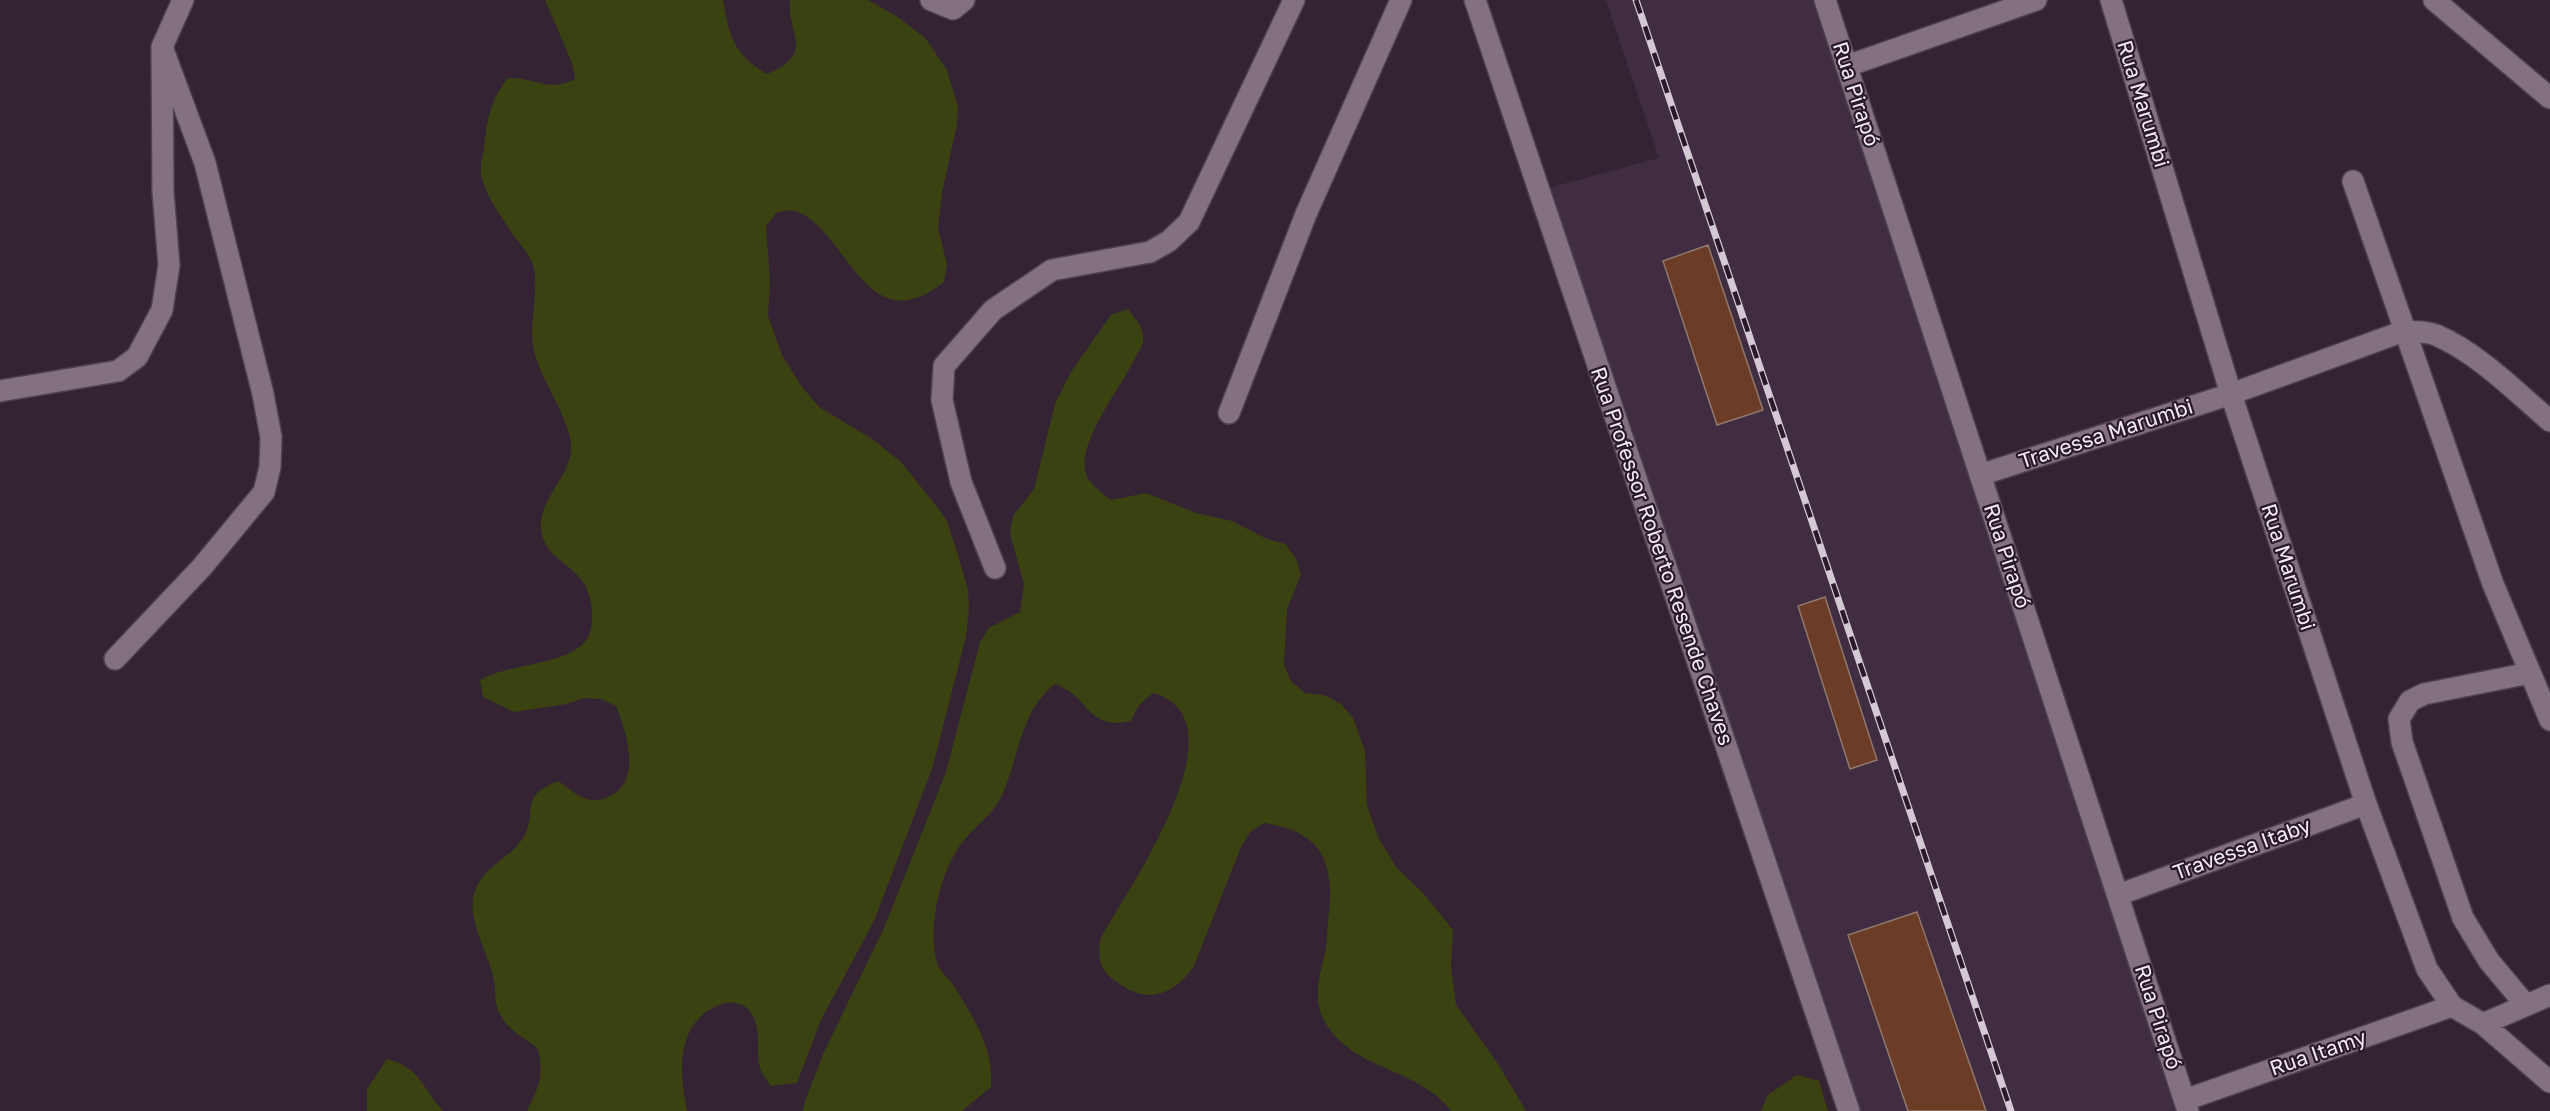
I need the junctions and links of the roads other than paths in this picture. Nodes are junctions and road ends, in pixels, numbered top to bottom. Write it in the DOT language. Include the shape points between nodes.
graph roads {
  1 [pos="183,0"];
  2 [pos="931,0"];
  3 [pos="964,0"];
  4 [pos="1294,0"];
  5 [pos="1401,0"];
  6 [pos="1475,0"];
  7 [pos="1825,0"];
  8 [pos="2036,0"];
  9 [pos="2111,0"];
  10 [pos="2434,0"];
  11 [pos="162,47"];
  12 [pos="1847,66"];
  13 [pos="2550,98"];
  14 [pos="2353,181"];
  15 [pos="2404,331"];
  16 [pos="0,392"];
  17 [pos="2231,394"];
  18 [pos="1229,413"];
  19 [pos="2550,421"];
  20 [pos="1980,475"];
  21 [pos="995,568"];
  22 [pos="115,659"];
  23 [pos="2540,688"];
  24 [pos="2550,720"];
  25 [pos="2366,804"];
  26 [pos="2118,895"];
  27 [pos="2550,995"];
  28 [pos="2525,1004"];
  29 [pos="2452,1006"];
  30 [pos="2483,1024"];
  31 [pos="2550,1082"];
  32 [pos="2187,1106"];
  33 [pos="1849,1111"];
  1 -- 11 [label="street"];
  2 -- 3 [label="street" via="953,9"];
  4 -- 21 [label="street" via="1189,222 1150,252 1052,270 993,310 944,366 942,400 961,482"];
  5 -- 18 [label="street" via="1306,214"];
  6 -- 33 [label="street, Rua Professor Roberto Resende Chaves"];
  7 -- 12 [label="street, Rua Pirapó"];
  8 -- 12 [label="street"];
  9 -- 17 [label="street, Rua Marumbi"];
  10 -- 13 [label="street"];
  11 -- 16 [label="street" via="163,192 169,265 162,310 137,357 118,371"];
  11 -- 22 [label="street" via="205,162 263,394 271,437 270,467 264,492 202,567"];
  12 -- 20 [label="street, Rua Pirapó"];
  14 -- 15 [label="street"];
  15 -- 17 [label="street, Travessa Marumbi"];
  15 -- 19 [label="street" via="2434,334 2454,345"];
  15 -- 23 [label="street" via="2493,584"];
  17 -- 20 [label="street, Travessa Marumbi"];
  17 -- 25 [label="street, Rua Marumbi"];
  20 -- 26 [label="street, Rua Pirapó"];
  23 -- 24 [label="street"];
  23 -- 28 [label="street" via="2424,694 2410,701 2399,719 2402,742 2463,918 2489,961"];
  25 -- 26 [label="street, Travessa Itaby"];
  25 -- 29 [label="street, Rua Marumbi" via="2427,969"];
  26 -- 32 [label="street, Rua Pirapó"];
  27 -- 28 [label="street"];
  28 -- 30 [label="street"];
  29 -- 30 [label="street, Rua Marumbi"];
  29 -- 32 [label="street, Rua Itamy"];
  30 -- 31 [label="street, Rua Marumbi"];
}
